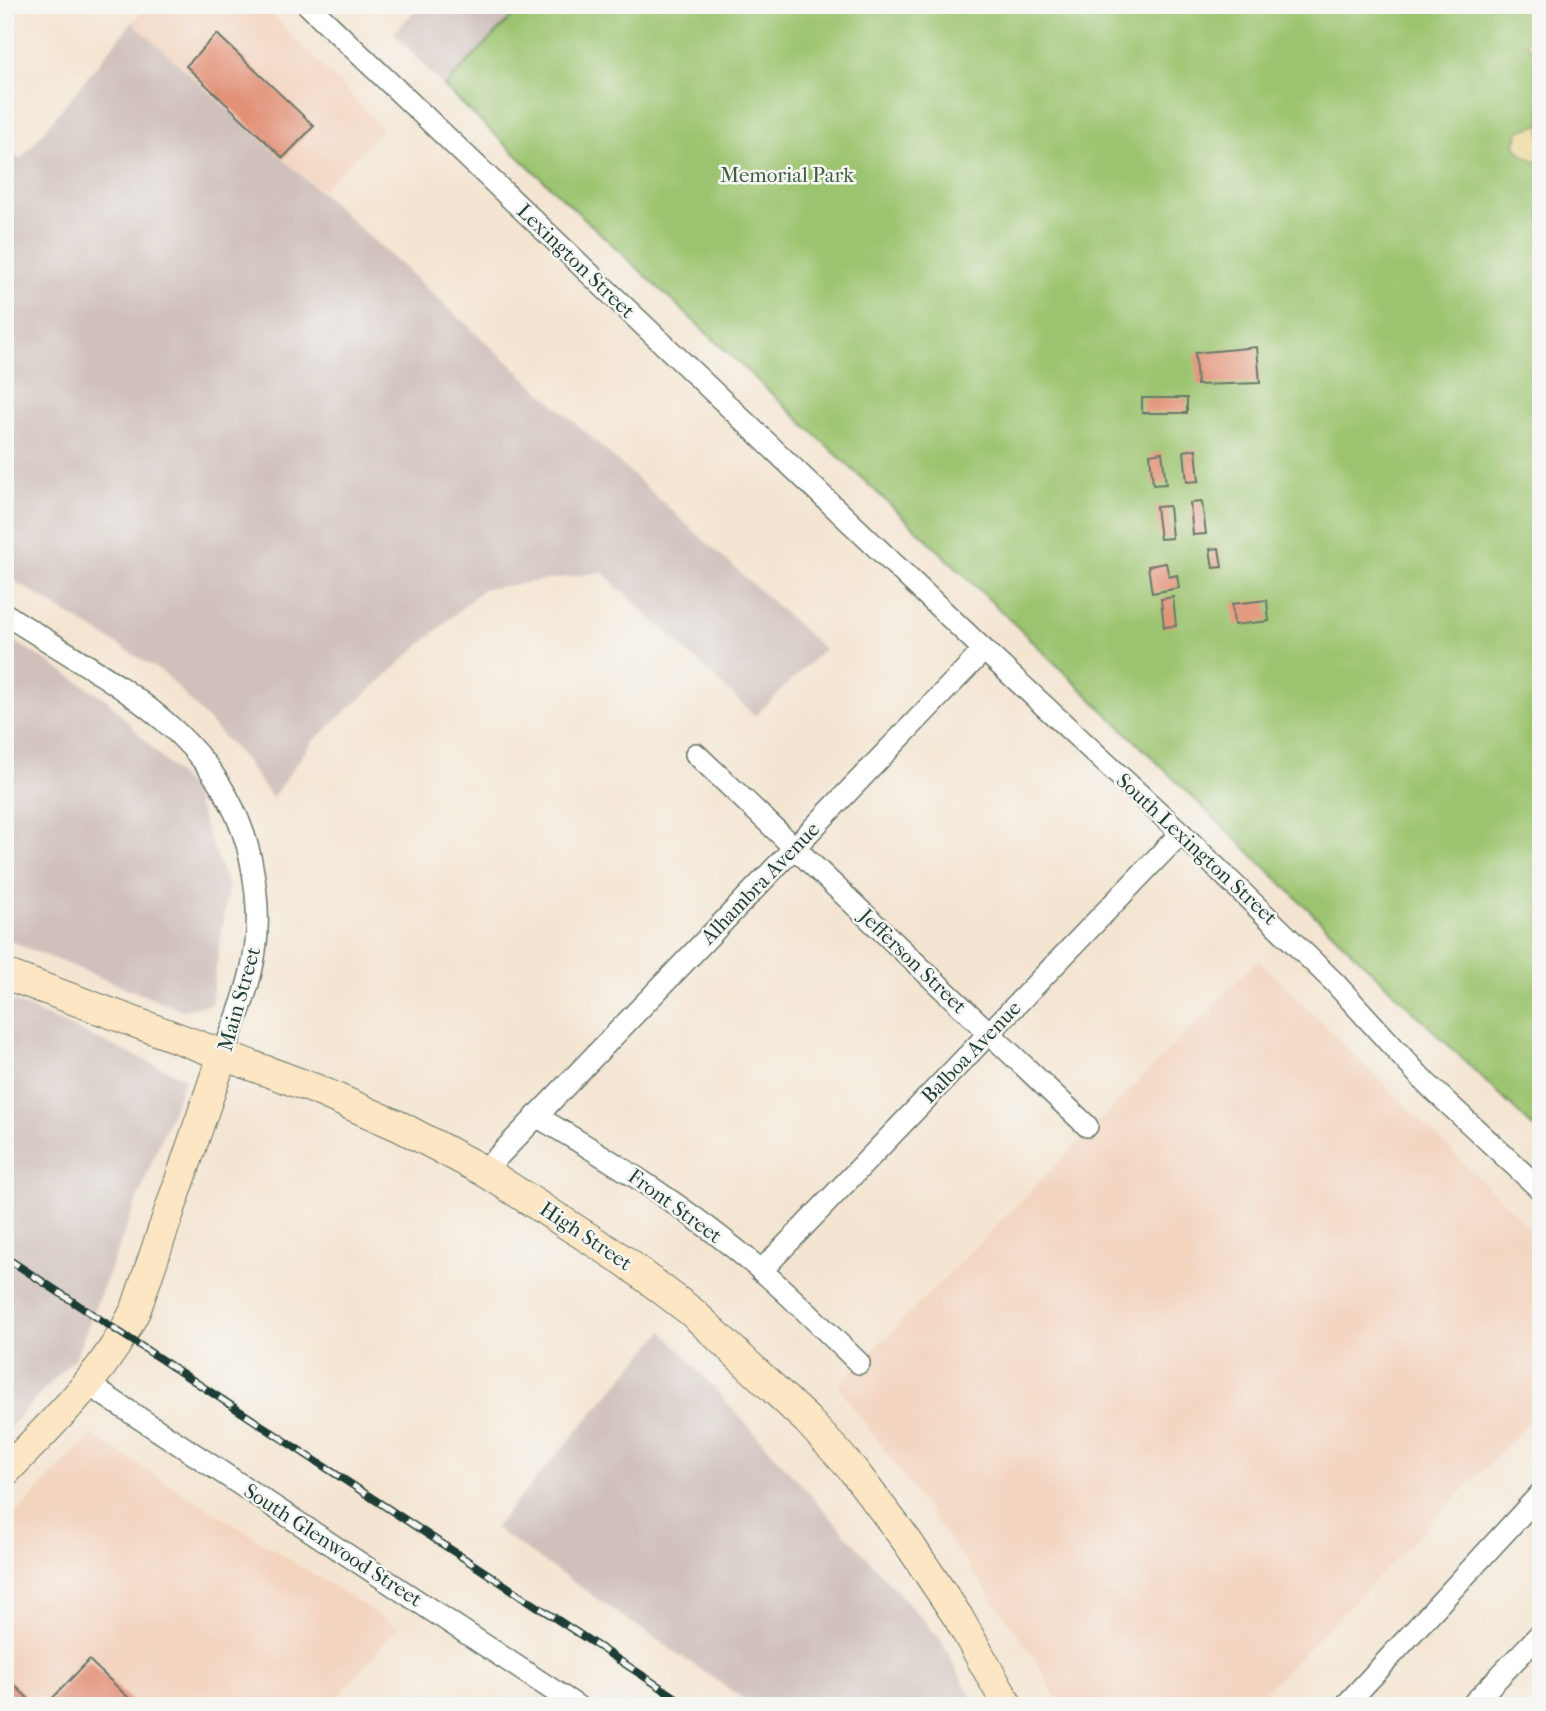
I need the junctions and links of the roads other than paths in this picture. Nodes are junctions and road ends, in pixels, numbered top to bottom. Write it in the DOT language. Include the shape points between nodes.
graph roads {
  1 [pos="308,5"];
  2 [pos="844,516"];
  3 [pos="5,614"];
  4 [pos="984,650"];
  5 [pos="696,754"];
  6 [pos="1181,833"];
  7 [pos="794,847"];
  8 [pos="5,975"];
  9 [pos="989,1033"];
  10 [pos="222,1057"];
  11 [pos="536,1116"];
  12 [pos="1087,1126"];
  13 [pos="484,1171"];
  14 [pos="1541,1190"];
  15 [pos="761,1271"];
  16 [pos="859,1363"];
  17 [pos="89,1385"];
  18 [pos="5,1472"];
  19 [pos="1541,1493"];
  20 [pos="1541,1633"];
  21 [pos="548,1698"];
  22 [pos="577,1706"];
  23 [pos="1008,1706"];
  24 [pos="1345,1706"];
  25 [pos="1471,1706"];
  1 -- 2 [label="street, Lexington Street"];
  2 -- 4 [label="street, South Lexington Street"];
  3 -- 10 [label="street, Main Street" via="170,725 205,760 234,808 256,885 258,927 251,973"];
  4 -- 6 [label="street, South Lexington Street"];
  4 -- 7 [label="street, Alhambra Avenue"];
  5 -- 7 [label="street, Jefferson Street"];
  6 -- 9 [label="street, Balboa Avenue"];
  6 -- 14 [label="street, South Lexington Street" via="1335,983 1425,1082"];
  7 -- 9 [label="street, Jefferson Street"];
  7 -- 11 [label="street, Alhambra Avenue"];
  8 -- 10 [label="main road, High Street"];
  9 -- 12 [label="street, Jefferson Street"];
  9 -- 15 [label="street, Balboa Avenue"];
  10 -- 13 [label="main road, High Street" via="315,1089"];
  10 -- 17 [label="main road, Main Street" via="136,1309"];
  11 -- 13 [label="street"];
  11 -- 15 [label="street, Front Street" via="632,1174"];
  13 -- 23 [label="main road, High Street" via="586,1234 693,1313 807,1420 853,1470 907,1541 958,1617"];
  15 -- 16 [label="street, Front Street"];
  17 -- 18 [label="main road, Main Street"];
  17 -- 21 [label="street, South Glenwood Street"];
  19 -- 24 [label="street"];
  20 -- 25 [label="street"];
  21 -- 22 [label="street, South Glenwood Street"];
}
